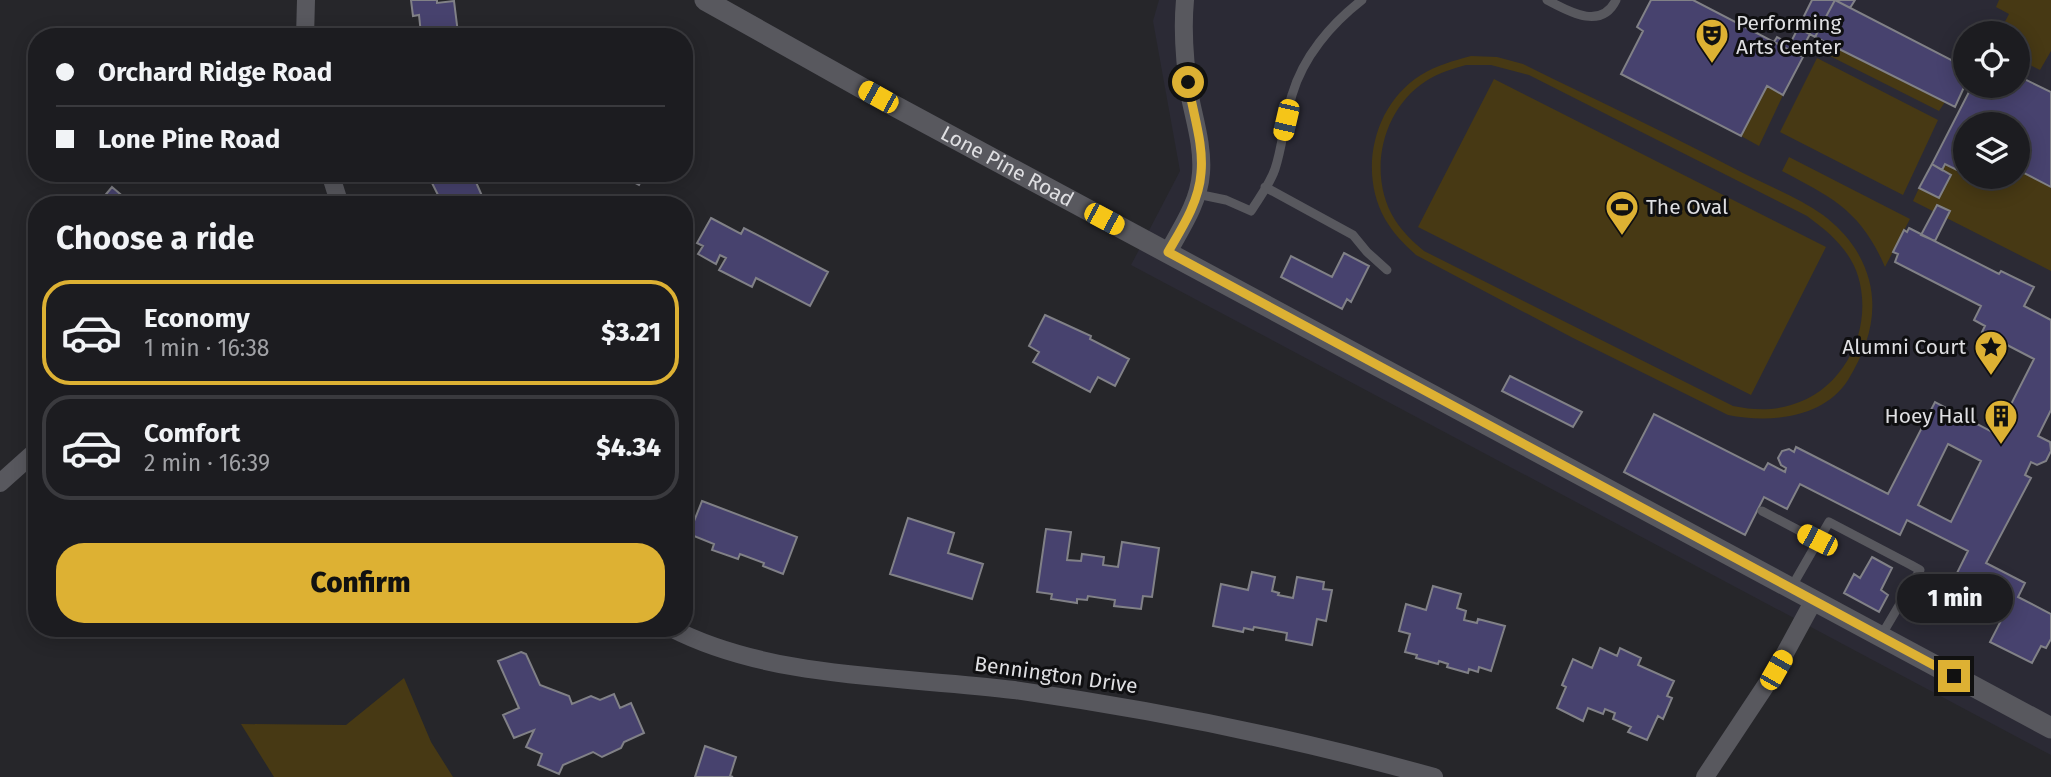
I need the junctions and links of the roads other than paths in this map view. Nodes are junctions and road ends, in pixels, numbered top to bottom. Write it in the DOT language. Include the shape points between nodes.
graph roads {
  1 [pos="306,0"];
  2 [pos="705,0"];
  3 [pos="1185,0"];
  4 [pos="1362,0"];
  5 [pos="1547,0"];
  6 [pos="1616,0"];
  7 [pos="305,28"];
  8 [pos="1265,187"];
  9 [pos="1197,194"];
  10 [pos="1168,252"];
  11 [pos="1387,270"];
  12 [pos="28,458"];
  13 [pos="0,483"];
  14 [pos="1762,512"];
  15 [pos="1817,540"];
  16 [pos="1791,588"];
  17 [pos="1814,600"];
  18 [pos="1881,636"];
  19 [pos="692,637"];
  20 [pos="2051,728"];
  21 [pos="1434,777"];
  22 [pos="1705,777"];
  1 -- 7 [label="street"];
  2 -- 10 [label="street, Lone Pine Road"];
  3 -- 9 [label="street" via="1186,69 1201,155"];
  4 -- 8 [label="lane" via="1323,38 1298,78 1275,170"];
  5 -- 6 [label="lane" via="1579,16 1600,15"];
  8 -- 9 [label="lane" via="1251,211"];
  8 -- 11 [label="lane" via="1353,234"];
  9 -- 10 [label="street"];
  10 -- 16 [label="street, Lone Pine Road"];
  12 -- 13 [label="street"];
  14 -- 15 [label="lane"];
  15 -- 16 [label="lane"];
  15 -- 18 [label="lane" via="1829,522 1920,570"];
  16 -- 17 [label="street, Lone Pine Road"];
  17 -- 18 [label="street, Lone Pine Road"];
  17 -- 22 [label="street" via="1776,670"];
  18 -- 20 [label="street, Lone Pine Road"];
  19 -- 21 [label="street, Bennington Drive" via="796,666 1119,705 1290,739"];
}
